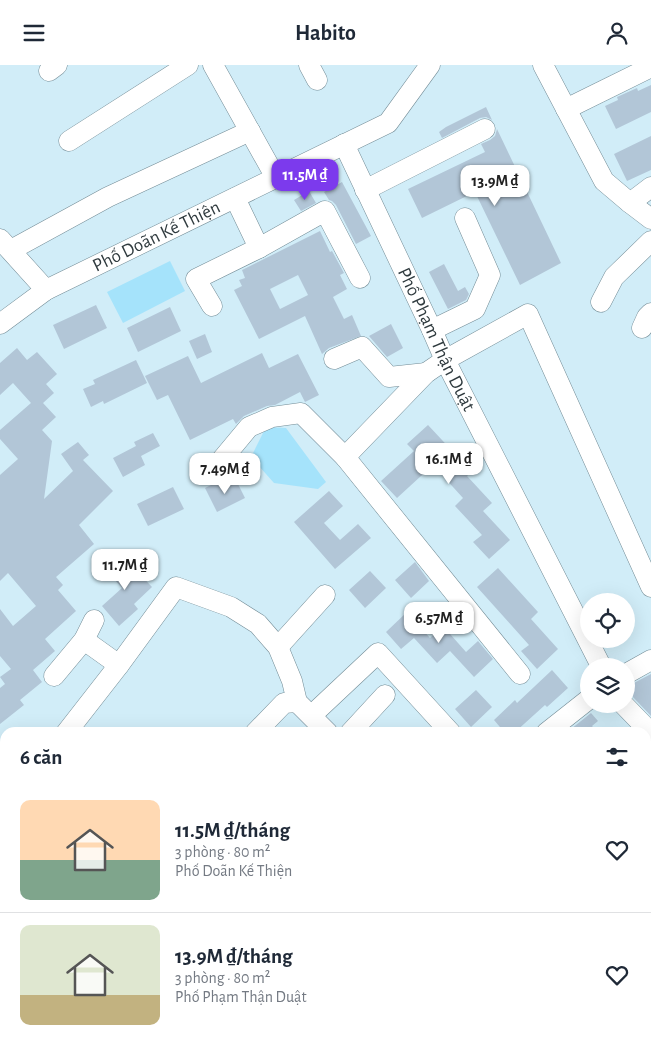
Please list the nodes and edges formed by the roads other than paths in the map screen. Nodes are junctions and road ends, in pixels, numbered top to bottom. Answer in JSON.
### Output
{"nodes":[{"id":1,"x":188,"y":65,"type":"edge"},
{"id":2,"x":213,"y":65,"type":"edge"},
{"id":3,"x":430,"y":65,"type":"edge"},
{"id":4,"x":543,"y":65,"type":"edge"},
{"id":5,"x":651,"y":67,"type":"edge"},
{"id":6,"x":566,"y":109,"type":"junction"},
{"id":7,"x":485,"y":129,"type":"dead end"},
{"id":8,"x":250,"y":131,"type":"junction"},
{"id":9,"x":69,"y":141,"type":"dead end"},
{"id":10,"x":344,"y":144,"type":"junction"},
{"id":11,"x":276,"y":177,"type":"junction"},
{"id":12,"x":651,"y":187,"type":"edge"},
{"id":13,"x":366,"y":190,"type":"junction"},
{"id":14,"x":235,"y":198,"type":"junction"},
{"id":15,"x":630,"y":203,"type":"junction"},
{"id":16,"x":465,"y":218,"type":"dead end"},
{"id":17,"x":651,"y":219,"type":"edge"},
{"id":18,"x":651,"y":241,"type":"edge"},
{"id":19,"x":5,"y":244,"type":"edge"},
{"id":20,"x":258,"y":248,"type":"junction"},
{"id":21,"x":360,"y":277,"type":"dead end"},
{"id":22,"x":46,"y":290,"type":"junction"},
{"id":23,"x":601,"y":302,"type":"dead end"},
{"id":24,"x":212,"y":306,"type":"dead end"},
{"id":25,"x":0,"y":323,"type":"edge"},
{"id":26,"x":432,"y":331,"type":"junction"},
{"id":27,"x":334,"y":359,"type":"dead end"},
{"id":28,"x":445,"y":360,"type":"junction"},
{"id":29,"x":426,"y":373,"type":"junction"},
{"id":30,"x":345,"y":457,"type":"junction"},
{"id":31,"x":224,"y":475,"type":"dead end"},
{"id":32,"x":651,"y":587,"type":"edge"},
{"id":33,"x":326,"y":595,"type":"dead end"},
{"id":34,"x":94,"y":620,"type":"dead end"},
{"id":35,"x":84,"y":640,"type":"junction"},
{"id":36,"x":278,"y":647,"type":"junction"},
{"id":37,"x":597,"y":658,"type":"edge"},
{"id":38,"x":651,"y":660,"type":"edge"},
{"id":39,"x":119,"y":665,"type":"junction"},
{"id":40,"x":635,"y":669,"type":"edge"},
{"id":41,"x":520,"y":674,"type":"dead end"},
{"id":42,"x":54,"y":676,"type":"dead end"},
{"id":43,"x":385,"y":695,"type":"dead end"},
{"id":44,"x":297,"y":702,"type":"junction"},
{"id":45,"x":580,"y":707,"type":"edge"},
{"id":46,"x":632,"y":713,"type":"edge"},
{"id":47,"x":312,"y":715,"type":"junction"},
{"id":48,"x":71,"y":727,"type":"edge"},
{"id":49,"x":261,"y":727,"type":"edge"},
{"id":50,"x":323,"y":727,"type":"edge"},
{"id":51,"x":356,"y":727,"type":"edge"},
{"id":52,"x":446,"y":727,"type":"edge"},
{"id":53,"x":557,"y":727,"type":"edge"},
{"id":54,"x":645,"y":727,"type":"edge"}],
"edges":[{"from":1,"to":9,"type":"street"},
{"from":2,"to":8,"type":"street"},
{"from":3,"to":10,"type":"street","name":"Phố Doãn Kế Thiện"},
{"from":4,"to":6,"type":"street"},
{"from":5,"to":6,"type":"street"},
{"from":6,"to":15,"type":"street"},
{"from":7,"to":13,"type":"street"},
{"from":8,"to":11,"type":"street"},
{"from":8,"to":19,"type":"street"},
{"from":10,"to":11,"type":"street","name":"Phố Doãn Kế Thiện"},
{"from":10,"to":13,"type":"street","name":"Phố Phạm Thận Duật"},
{"from":11,"to":14,"type":"street","name":"Phố Doãn Kế Thiện"},
{"from":12,"to":15,"type":"street"},
{"from":13,"to":26,"type":"street","name":"Phố Phạm Thận Duật"},
{"from":14,"to":20,"type":"street"},
{"from":14,"to":22,"type":"street","name":"Phố Doãn Kế Thiện"},
{"from":15,"to":17,"type":"street"},
{"from":16,"to":26,"type":"street"},
{"from":18,"to":23,"type":"street"},
{"from":19,"to":22,"type":"street"},
{"from":20,"to":21,"type":"street"},
{"from":20,"to":24,"type":"street"},
{"from":22,"to":25,"type":"street","name":"Phố Doãn Kế Thiện"},
{"from":26,"to":28,"type":"street","name":"Phố Phạm Thận Duật"},
{"from":27,"to":29,"type":"street"},
{"from":28,"to":29,"type":"street"},
{"from":28,"to":32,"type":"street"},
{"from":28,"to":37,"type":"street","name":"Phố Phạm Thận Duật"},
{"from":29,"to":30,"type":"street"},
{"from":30,"to":31,"type":"street"},
{"from":30,"to":41,"type":"street"},
{"from":33,"to":36,"type":"street"},
{"from":34,"to":35,"type":"street"},
{"from":35,"to":39,"type":"street"},
{"from":35,"to":42,"type":"street"},
{"from":36,"to":39,"type":"street"},
{"from":36,"to":44,"type":"street"},
{"from":38,"to":40,"type":"street"},
{"from":39,"to":48,"type":"street"},
{"from":43,"to":51,"type":"street"},
{"from":44,"to":47,"type":"street"},
{"from":44,"to":49,"type":"street"},
{"from":45,"to":53,"type":"street"},
{"from":46,"to":54,"type":"street"},
{"from":47,"to":50,"type":"street"},
{"from":47,"to":52,"type":"street"}]}
